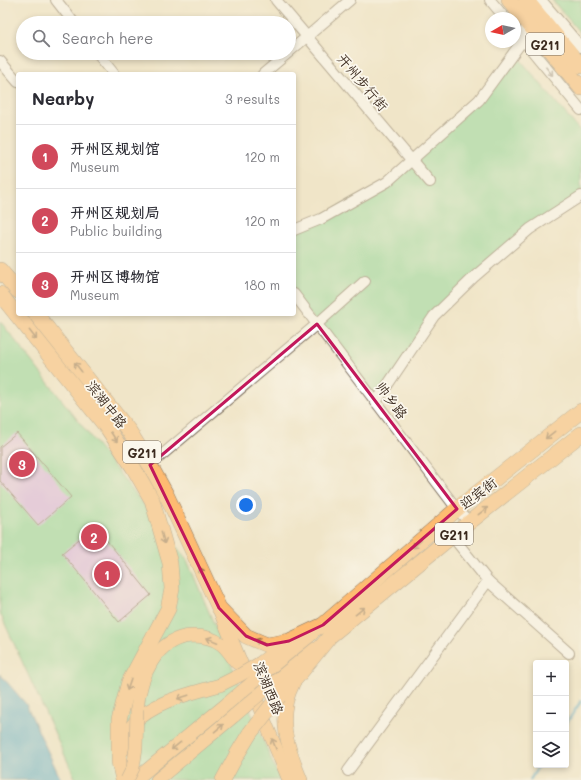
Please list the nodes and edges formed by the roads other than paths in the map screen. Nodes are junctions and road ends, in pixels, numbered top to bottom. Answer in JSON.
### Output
{"nodes":[{"id":1,"x":56,"y":0,"type":"edge"},
{"id":2,"x":276,"y":0,"type":"edge"},
{"id":3,"x":350,"y":0,"type":"edge"},
{"id":4,"x":490,"y":0,"type":"edge"},
{"id":5,"x":508,"y":0,"type":"edge"},
{"id":6,"x":526,"y":0,"type":"edge"},
{"id":7,"x":541,"y":0,"type":"edge"},
{"id":8,"x":500,"y":12,"type":"edge"},
{"id":9,"x":514,"y":12,"type":"edge"},
{"id":10,"x":69,"y":16,"type":"edge"},
{"id":11,"x":289,"y":16,"type":"edge"},
{"id":12,"x":296,"y":24,"type":"edge"},
{"id":13,"x":521,"y":26,"type":"edge"},
{"id":14,"x":307,"y":37,"type":"junction"},
{"id":15,"x":523,"y":40,"type":"junction"},
{"id":16,"x":296,"y":47,"type":"edge"},
{"id":17,"x":581,"y":47,"type":"edge"},
{"id":18,"x":103,"y":60,"type":"edge"},
{"id":19,"x":280,"y":60,"type":"edge"},
{"id":20,"x":0,"y":61,"type":"edge"},
{"id":21,"x":581,"y":66,"type":"edge"},
{"id":22,"x":112,"y":72,"type":"edge"},
{"id":23,"x":265,"y":72,"type":"edge"},
{"id":24,"x":16,"y":80,"type":"edge"},
{"id":25,"x":581,"y":88,"type":"edge"},
{"id":26,"x":581,"y":110,"type":"edge"},
{"id":27,"x":411,"y":160,"type":"junction"},
{"id":28,"x":430,"y":182,"type":"dead end"},
{"id":29,"x":581,"y":196,"type":"edge"},
{"id":30,"x":296,"y":229,"type":"edge"},
{"id":31,"x":0,"y":270,"type":"edge"},
{"id":32,"x":365,"y":281,"type":"dead end"},
{"id":33,"x":16,"y":285,"type":"edge"},
{"id":34,"x":0,"y":294,"type":"edge"},
{"id":35,"x":296,"y":297,"type":"edge"},
{"id":36,"x":16,"y":314,"type":"edge"},
{"id":37,"x":18,"y":316,"type":"edge"},
{"id":38,"x":38,"y":316,"type":"edge"},
{"id":39,"x":317,"y":324,"type":"junction"},
{"id":40,"x":376,"y":402,"type":"junction"},
{"id":41,"x":581,"y":411,"type":"edge"},
{"id":42,"x":581,"y":434,"type":"edge"},
{"id":43,"x":150,"y":465,"type":"junction"},
{"id":44,"x":457,"y":509,"type":"junction"},
{"id":45,"x":469,"y":522,"type":"junction"},
{"id":46,"x":452,"y":536,"type":"junction"},
{"id":47,"x":488,"y":581,"type":"junction"},
{"id":48,"x":219,"y":608,"type":"junction"},
{"id":49,"x":326,"y":630,"type":"junction"},
{"id":50,"x":289,"y":641,"type":"junction"},
{"id":51,"x":569,"y":653,"type":"dead end"},
{"id":52,"x":263,"y":668,"type":"junction"},
{"id":53,"x":247,"y":677,"type":"junction"},
{"id":54,"x":297,"y":677,"type":"junction"},
{"id":55,"x":276,"y":690,"type":"junction"},
{"id":56,"x":119,"y":762,"type":"junction"},
{"id":57,"x":348,"y":771,"type":"dead end"},
{"id":58,"x":288,"y":779,"type":"edge"},
{"id":59,"x":123,"y":780,"type":"edge"},
{"id":60,"x":127,"y":780,"type":"edge"},
{"id":61,"x":134,"y":780,"type":"edge"},
{"id":62,"x":157,"y":780,"type":"edge"},
{"id":63,"x":223,"y":780,"type":"edge"},
{"id":64,"x":301,"y":780,"type":"edge"}],
"edges":[{"from":1,"to":10,"type":"street"},
{"from":2,"to":11,"type":"street","name":"开州步行街"},
{"from":3,"to":14,"type":"street"},
{"from":4,"to":8,"type":"street"},
{"from":5,"to":9,"type":"highway","number":"G211"},
{"from":6,"to":21,"type":"highway","number":"G211"},
{"from":7,"to":17,"type":"street"},
{"from":12,"to":14,"type":"street","name":"开州步行街"},
{"from":13,"to":15,"type":"street"},
{"from":13,"to":15,"type":"street"},
{"from":13,"to":25,"type":"highway","number":"G211"},
{"from":14,"to":16,"type":"street"},
{"from":14,"to":27,"type":"street","name":"开州步行街"},
{"from":15,"to":26,"type":"street","one_way":true},
{"from":15,"to":27,"type":"street"},
{"from":18,"to":22,"type":"street"},
{"from":19,"to":23,"type":"street"},
{"from":20,"to":24,"type":"street"},
{"from":27,"to":28,"type":"street","name":"开州步行街"},
{"from":27,"to":30,"type":"street"},
{"from":29,"to":40,"type":"street"},
{"from":31,"to":33,"type":"highway"},
{"from":32,"to":39,"type":"street"},
{"from":34,"to":36,"type":"highway","name":"滨湖中路","number":"G211","one_way":true},
{"from":35,"to":39,"type":"street","name":"帅乡路"},
{"from":37,"to":56,"type":"highway","name":"滨湖中路","number":"G211","one_way":true},
{"from":43,"to":38,"type":"highway","name":"滨湖中路","number":"G211","one_way":true},
{"from":39,"to":40,"type":"street","name":"帅乡路"},
{"from":39,"to":43,"type":"street"},
{"from":40,"to":44,"type":"street","name":"帅乡路"},
{"from":41,"to":44,"type":"highway","name":"迎宾街","number":"G211","one_way":true},
{"from":45,"to":42,"type":"highway","name":"迎宾街","number":"G211","one_way":true},
{"from":48,"to":43,"type":"highway","name":"滨湖中路","number":"G211","one_way":true},
{"from":44,"to":45,"type":"street","name":"帅乡路"},
{"from":44,"to":49,"type":"highway","name":"迎宾街","number":"G211","one_way":true},
{"from":45,"to":46,"type":"highway","name":"迎宾街","number":"G211"},
{"from":46,"to":47,"type":"street"},
{"from":49,"to":46,"type":"highway","name":"迎宾街","number":"G211","one_way":true},
{"from":47,"to":51,"type":"street"},
{"from":47,"to":57,"type":"street"},
{"from":50,"to":48,"type":"highway","number":"G211","one_way":true},
{"from":48,"to":53,"type":"main road","name":"滨湖西路"},
{"from":49,"to":50,"type":"highway","number":"G211"},
{"from":49,"to":52,"type":"main road"},
{"from":49,"to":54,"type":"highway","number":"G211"},
{"from":49,"to":55,"type":"main road"},
{"from":50,"to":52,"type":"main road"},
{"from":52,"to":56,"type":"main road","one_way":true,"bridge":true},
{"from":52,"to":61,"type":"main road","one_way":true,"bridge":true},
{"from":58,"to":53,"type":"main road","name":"滨湖西路","one_way":true},
{"from":53,"to":60,"type":"main road","one_way":true,"bridge":true},
{"from":54,"to":55,"type":"highway","number":"G211"},
{"from":54,"to":64,"type":"main road"},
{"from":62,"to":55,"type":"main road","one_way":true,"bridge":true},
{"from":55,"to":63,"type":"highway","number":"G211","bridge":true},
{"from":56,"to":59,"type":"highway","number":"G211"}]}
